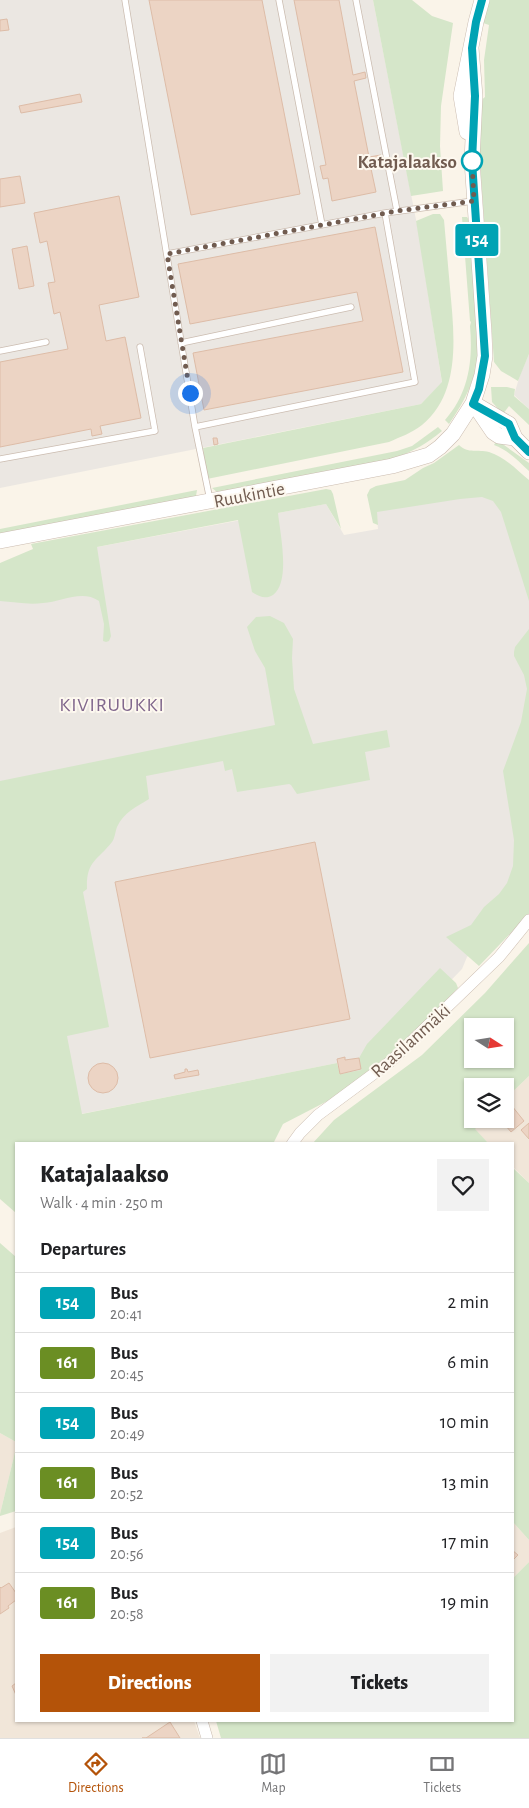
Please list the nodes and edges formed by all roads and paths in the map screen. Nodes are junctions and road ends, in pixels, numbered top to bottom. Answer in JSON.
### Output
{"nodes":[{"id":1,"x":125,"y":0,"type":"edge"},
{"id":2,"x":279,"y":0,"type":"edge"},
{"id":3,"x":356,"y":0,"type":"edge"},
{"id":4,"x":482,"y":0,"type":"edge"},
{"id":5,"x":474,"y":201,"type":"junction"},
{"id":6,"x":397,"y":211,"type":"junction"},
{"id":7,"x":386,"y":213,"type":"junction"},
{"id":8,"x":322,"y":225,"type":"junction"},
{"id":9,"x":167,"y":254,"type":"junction"},
{"id":10,"x":352,"y":307,"type":"dead end"},
{"id":11,"x":46,"y":342,"type":"dead end"},
{"id":12,"x":182,"y":343,"type":"junction"},
{"id":13,"x":140,"y":347,"type":"dead end"},
{"id":14,"x":0,"y":351,"type":"edge"},
{"id":15,"x":473,"y":404,"type":"junction"},
{"id":16,"x":195,"y":427,"type":"junction"},
{"id":17,"x":529,"y":452,"type":"edge"},
{"id":18,"x":0,"y":459,"type":"edge"},
{"id":19,"x":210,"y":502,"type":"junction"},
{"id":20,"x":0,"y":541,"type":"edge"},
{"id":21,"x":529,"y":920,"type":"edge"},
{"id":22,"x":525,"y":928,"type":"edge"},
{"id":23,"x":293,"y":1142,"type":"edge"},
{"id":24,"x":202,"y":1722,"type":"edge"},
{"id":25,"x":207,"y":1738,"type":"edge"}],
"edges":[{"from":1,"to":9,"type":"lane"},
{"from":2,"to":8,"type":"lane"},
{"from":3,"to":6,"type":"lane"},
{"from":4,"to":5,"type":"street","name":"Ruukintie"},
{"from":5,"to":6,"type":"lane"},
{"from":5,"to":15,"type":"street","name":"Ruukintie"},
{"from":6,"to":7,"type":"lane"},
{"from":7,"to":8,"type":"lane"},
{"from":7,"to":16,"type":"lane"},
{"from":8,"to":9,"type":"lane"},
{"from":9,"to":12,"type":"lane"},
{"from":10,"to":12,"type":"lane"},
{"from":11,"to":14,"type":"lane"},
{"from":12,"to":16,"type":"lane"},
{"from":13,"to":18,"type":"lane"},
{"from":15,"to":17,"type":"street"},
{"from":15,"to":19,"type":"street","name":"Ruukintie"},
{"from":16,"to":19,"type":"lane"},
{"from":19,"to":20,"type":"street","name":"Ruukintie"},
{"from":21,"to":22,"type":"street","name":"Raasilanmäki"},
{"from":22,"to":23,"type":"street","name":"Raasilanmäki"},
{"from":24,"to":25,"type":"street"}]}
